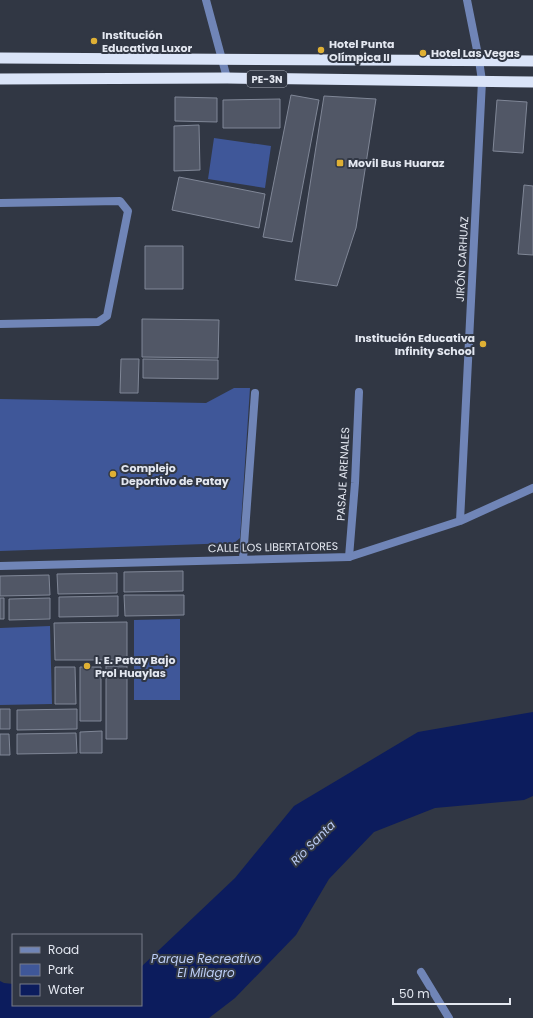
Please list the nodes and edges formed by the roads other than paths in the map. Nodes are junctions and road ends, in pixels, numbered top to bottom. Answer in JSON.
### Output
{"nodes":[{"id":1,"x":206,"y":0,"type":"edge"},
{"id":2,"x":467,"y":0,"type":"edge"},
{"id":3,"x":0,"y":58,"type":"edge"},
{"id":4,"x":222,"y":60,"type":"junction"},
{"id":5,"x":479,"y":60,"type":"junction"},
{"id":6,"x":533,"y":61,"type":"edge"},
{"id":7,"x":227,"y":78,"type":"junction"},
{"id":8,"x":0,"y":79,"type":"edge"},
{"id":9,"x":482,"y":81,"type":"junction"},
{"id":10,"x":533,"y":82,"type":"edge"},
{"id":11,"x":0,"y":203,"type":"edge"},
{"id":12,"x":0,"y":324,"type":"edge"},
{"id":13,"x":359,"y":392,"type":"dead end"},
{"id":14,"x":255,"y":393,"type":"dead end"},
{"id":15,"x":533,"y":488,"type":"edge"},
{"id":16,"x":460,"y":521,"type":"junction"},
{"id":17,"x":349,"y":557,"type":"junction"},
{"id":18,"x":243,"y":559,"type":"junction"},
{"id":19,"x":0,"y":566,"type":"edge"},
{"id":20,"x":421,"y":972,"type":"dead end"},
{"id":21,"x":449,"y":1018,"type":"edge"}],
"edges":[{"from":1,"to":4,"type":"street"},
{"from":2,"to":5,"type":"street","name":"JIRÓN CARHUAZ"},
{"from":3,"to":4,"type":"highway","number":"PE-3N"},
{"from":4,"to":5,"type":"highway","number":"PE-3N"},
{"from":4,"to":7,"type":"street"},
{"from":5,"to":6,"type":"highway","number":"PE-3N"},
{"from":5,"to":9,"type":"street","name":"JIRÓN CARHUAZ"},
{"from":7,"to":8,"type":"highway","number":"PE-3N"},
{"from":7,"to":9,"type":"highway","number":"PE-3N"},
{"from":9,"to":10,"type":"highway","number":"PE-3N"},
{"from":9,"to":16,"type":"street","name":"JIRÓN CARHUAZ"},
{"from":11,"to":12,"type":"street"},
{"from":13,"to":17,"type":"street","name":"PASAJE ARENALES"},
{"from":14,"to":18,"type":"street"},
{"from":15,"to":16,"type":"street","name":"CALLE LOS LIBERTATORES"},
{"from":16,"to":17,"type":"street","name":"CALLE LOS LIBERTATORES"},
{"from":17,"to":18,"type":"street","name":"CALLE LOS LIBERTATORES"},
{"from":18,"to":19,"type":"street","name":"CALLE LOS LIBERTATORES"},
{"from":20,"to":21,"type":"street"}]}
